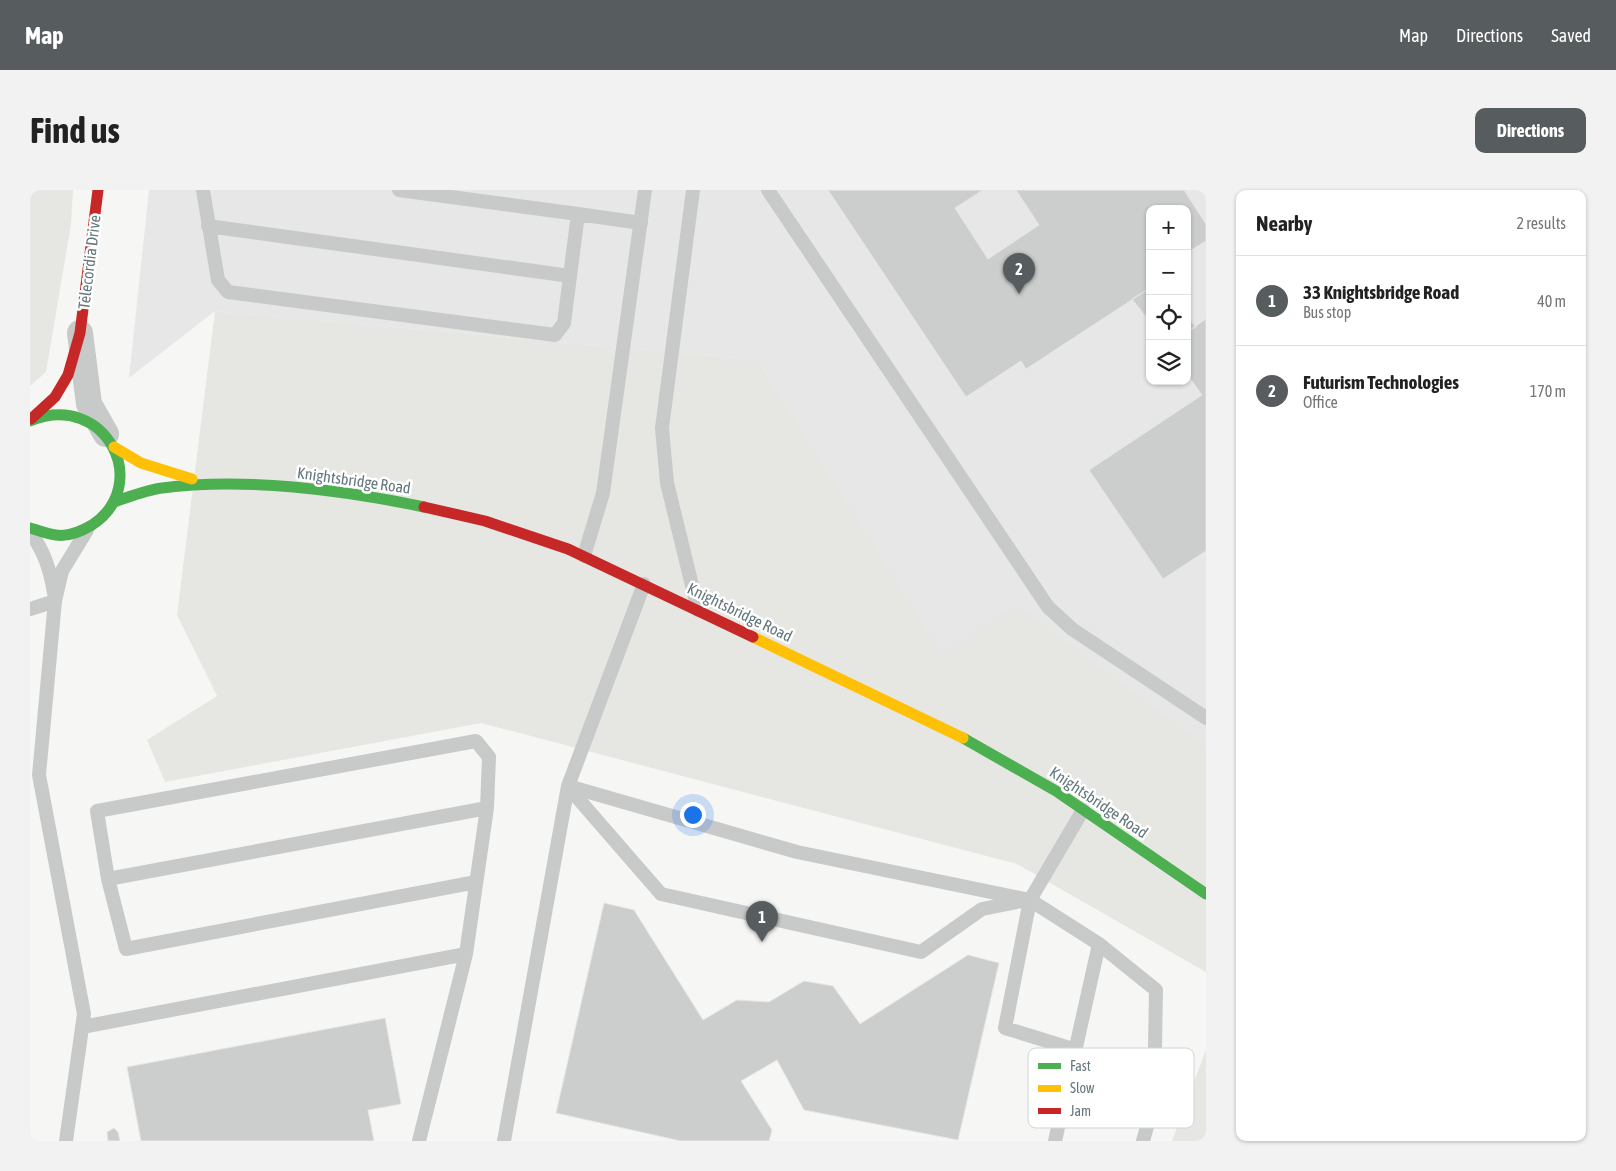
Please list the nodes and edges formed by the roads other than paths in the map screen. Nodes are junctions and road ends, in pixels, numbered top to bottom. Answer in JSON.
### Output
{"nodes":[{"id":1,"x":98,"y":190,"type":"edge"},
{"id":2,"x":203,"y":190,"type":"edge"},
{"id":3,"x":399,"y":190,"type":"edge"},
{"id":4,"x":645,"y":190,"type":"edge"},
{"id":5,"x":693,"y":190,"type":"edge"},
{"id":6,"x":768,"y":190,"type":"edge"},
{"id":7,"x":578,"y":214,"type":"junction"},
{"id":8,"x":641,"y":223,"type":"junction"},
{"id":9,"x":208,"y":226,"type":"junction"},
{"id":10,"x":570,"y":276,"type":"junction"},
{"id":11,"x":80,"y":333,"type":"junction"},
{"id":12,"x":30,"y":420,"type":"edge"},
{"id":13,"x":110,"y":441,"type":"junction"},
{"id":14,"x":213,"y":484,"type":"junction"},
{"id":15,"x":114,"y":502,"type":"junction"},
{"id":16,"x":30,"y":528,"type":"edge"},
{"id":17,"x":88,"y":530,"type":"junction"},
{"id":18,"x":30,"y":532,"type":"edge"},
{"id":19,"x":584,"y":556,"type":"junction"},
{"id":20,"x":644,"y":584,"type":"junction"},
{"id":21,"x":55,"y":601,"type":"junction"},
{"id":22,"x":30,"y":609,"type":"edge"},
{"id":23,"x":698,"y":610,"type":"junction"},
{"id":24,"x":1206,"y":718,"type":"edge"},
{"id":25,"x":35,"y":786,"type":"edge"},
{"id":26,"x":568,"y":786,"type":"junction"},
{"id":27,"x":487,"y":808,"type":"junction"},
{"id":28,"x":1083,"y":810,"type":"junction"},
{"id":29,"x":108,"y":879,"type":"junction"},
{"id":30,"x":476,"y":882,"type":"junction"},
{"id":31,"x":1206,"y":894,"type":"edge"},
{"id":32,"x":1030,"y":900,"type":"junction"},
{"id":33,"x":1099,"y":944,"type":"junction"},
{"id":34,"x":466,"y":954,"type":"junction"},
{"id":35,"x":82,"y":1027,"type":"junction"},
{"id":36,"x":1070,"y":1048,"type":"edge"},
{"id":37,"x":1076,"y":1048,"type":"edge"},
{"id":38,"x":1155,"y":1048,"type":"edge"},
{"id":39,"x":1058,"y":1128,"type":"edge"},
{"id":40,"x":1147,"y":1128,"type":"edge"},
{"id":41,"x":66,"y":1141,"type":"edge"},
{"id":42,"x":419,"y":1141,"type":"edge"},
{"id":43,"x":505,"y":1141,"type":"edge"},
{"id":44,"x":1055,"y":1141,"type":"edge"},
{"id":45,"x":1143,"y":1141,"type":"edge"}],
"edges":[{"from":1,"to":11,"type":"street","name":"Telecordia Drive"},
{"from":2,"to":9,"type":"lane"},
{"from":3,"to":7,"type":"lane"},
{"from":4,"to":8,"type":"lane"},
{"from":5,"to":23,"type":"lane"},
{"from":6,"to":24,"type":"lane"},
{"from":7,"to":8,"type":"lane"},
{"from":7,"to":10,"type":"lane"},
{"from":8,"to":19,"type":"lane"},
{"from":9,"to":10,"type":"lane"},
{"from":9,"to":10,"type":"lane"},
{"from":11,"to":12,"type":"street","name":"Telecordia Drive"},
{"from":11,"to":13,"type":"street","name":"Telecordia Drive"},
{"from":12,"to":13,"type":"street","name":"Knightsbridge Road"},
{"from":13,"to":14,"type":"street","name":"Knightsbridge Road"},
{"from":13,"to":15,"type":"street"},
{"from":14,"to":15,"type":"street","name":"Knightsbridge Road"},
{"from":14,"to":19,"type":"street","name":"Knightsbridge Road"},
{"from":15,"to":17,"type":"street"},
{"from":16,"to":17,"type":"street"},
{"from":17,"to":21,"type":"lane"},
{"from":18,"to":21,"type":"lane"},
{"from":19,"to":20,"type":"street","name":"Knightsbridge Road"},
{"from":20,"to":23,"type":"street","name":"Knightsbridge Road"},
{"from":20,"to":26,"type":"lane"},
{"from":21,"to":22,"type":"lane"},
{"from":21,"to":25,"type":"lane"},
{"from":23,"to":28,"type":"street","name":"Knightsbridge Road"},
{"from":25,"to":35,"type":"lane"},
{"from":26,"to":32,"type":"lane"},
{"from":26,"to":32,"type":"lane"},
{"from":26,"to":43,"type":"lane"},
{"from":27,"to":29,"type":"lane"},
{"from":27,"to":29,"type":"lane"},
{"from":27,"to":30,"type":"lane"},
{"from":28,"to":31,"type":"street","name":"Knightsbridge Road"},
{"from":28,"to":32,"type":"lane"},
{"from":29,"to":30,"type":"lane"},
{"from":30,"to":34,"type":"lane"},
{"from":32,"to":33,"type":"lane"},
{"from":32,"to":36,"type":"lane"},
{"from":33,"to":37,"type":"lane"},
{"from":33,"to":38,"type":"lane"},
{"from":34,"to":35,"type":"lane"},
{"from":34,"to":42,"type":"lane"},
{"from":35,"to":41,"type":"lane"},
{"from":39,"to":44,"type":"lane"},
{"from":40,"to":45,"type":"lane"}]}
